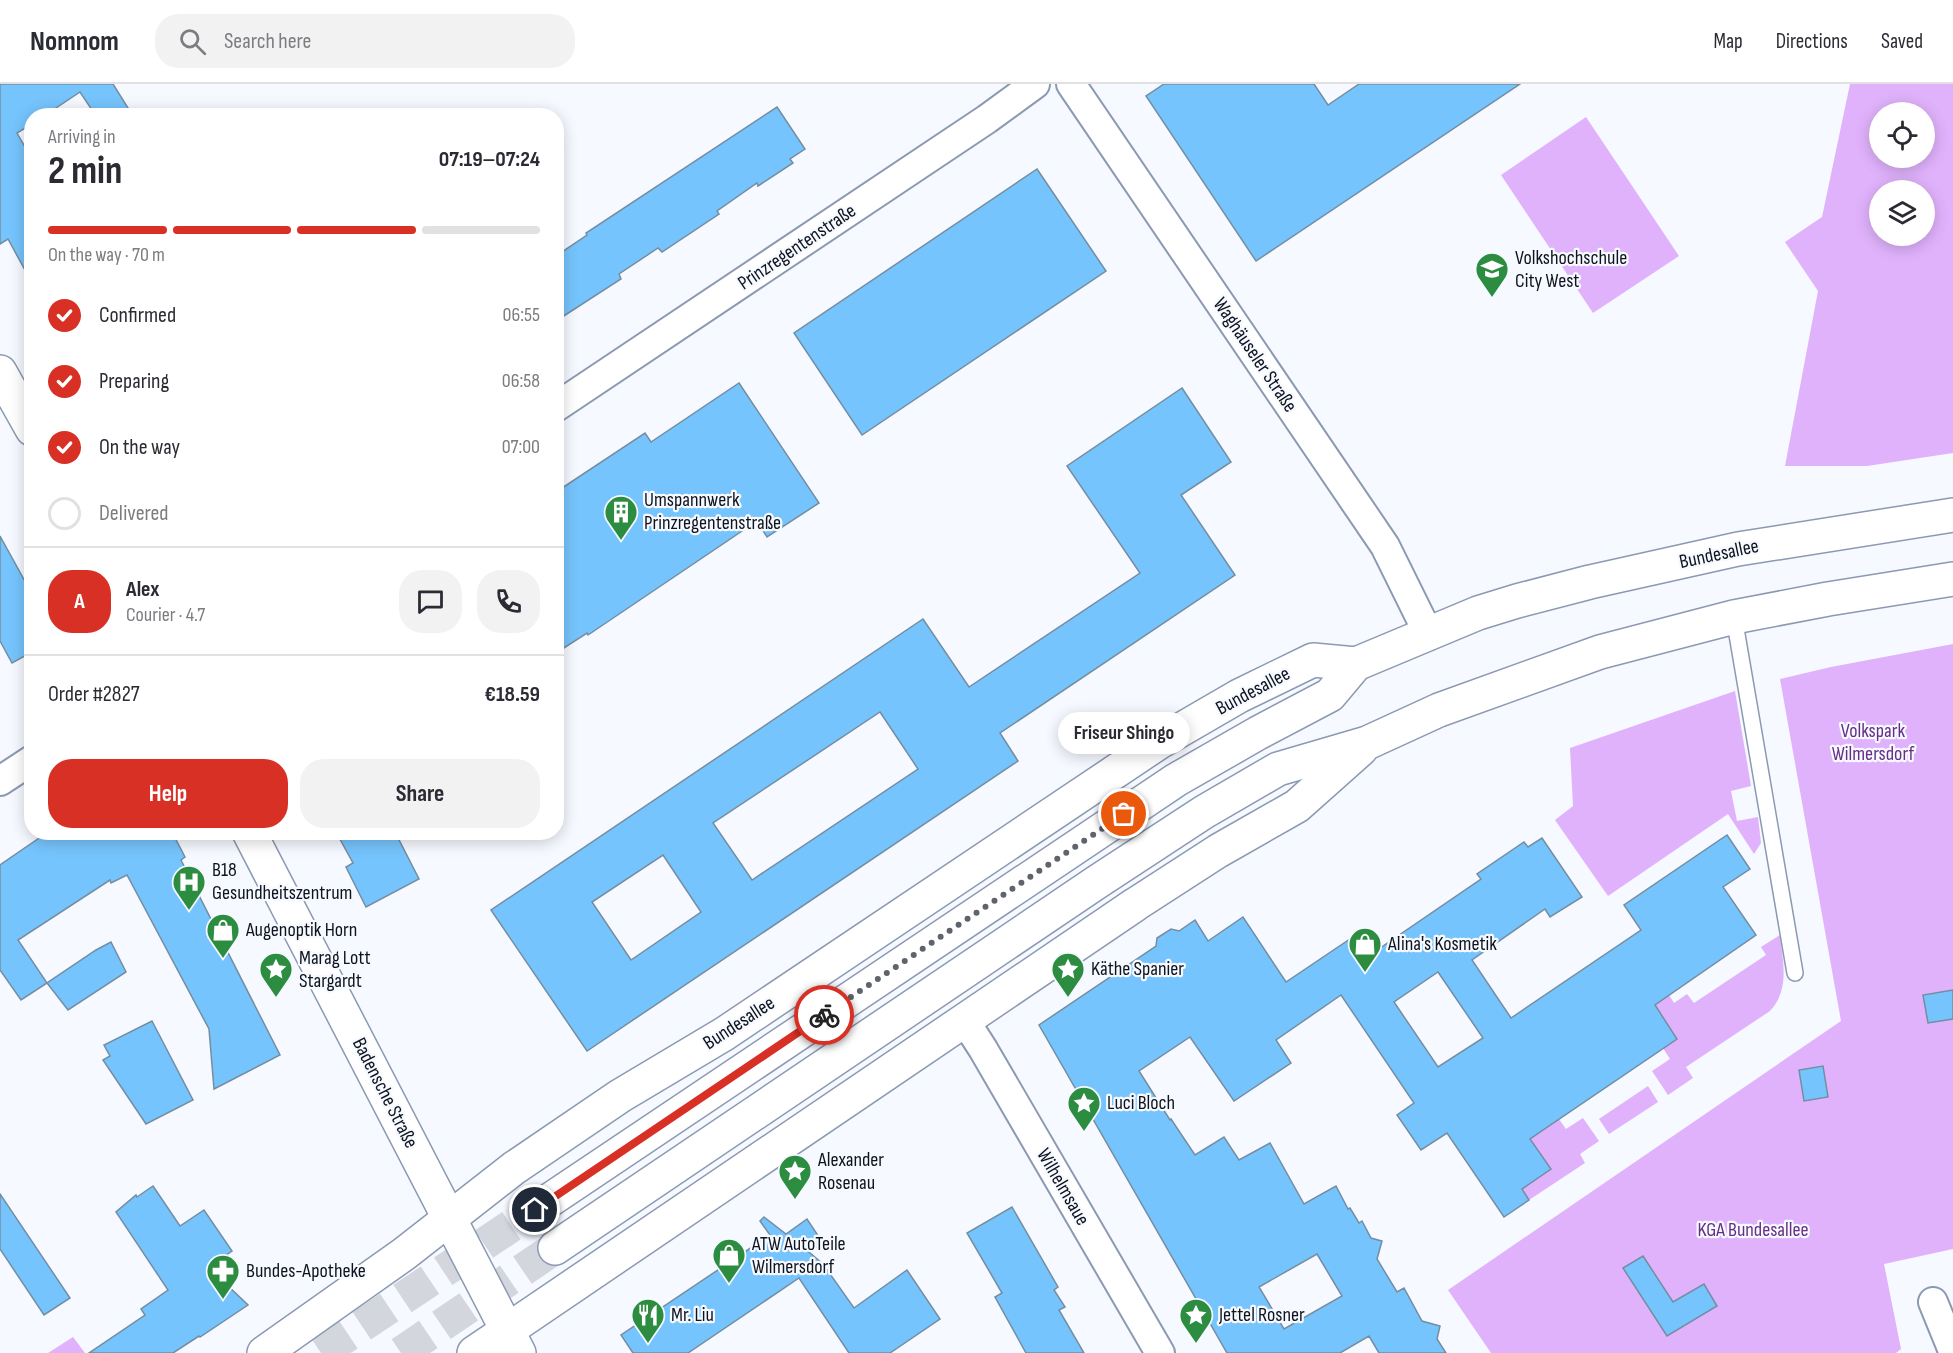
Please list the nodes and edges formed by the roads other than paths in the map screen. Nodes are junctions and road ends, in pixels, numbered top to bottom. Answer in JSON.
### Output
{"nodes":[{"id":1,"x":1035,"y":84,"type":"edge"},
{"id":2,"x":1071,"y":84,"type":"edge"},
{"id":3,"x":0,"y":372,"type":"edge"},
{"id":4,"x":564,"y":402,"type":"edge"},
{"id":5,"x":24,"y":415,"type":"edge"},
{"id":6,"x":1953,"y":515,"type":"edge"},
{"id":7,"x":1953,"y":579,"type":"edge"},
{"id":8,"x":1734,"y":617,"type":"junction"},
{"id":9,"x":1428,"y":633,"type":"junction"},
{"id":10,"x":1356,"y":664,"type":"junction"},
{"id":11,"x":1367,"y":743,"type":"junction"},
{"id":12,"x":24,"y":765,"type":"edge"},
{"id":13,"x":0,"y":781,"type":"edge"},
{"id":14,"x":253,"y":840,"type":"edge"},
{"id":15,"x":1795,"y":973,"type":"dead end"},
{"id":16,"x":965,"y":1021,"type":"junction"},
{"id":17,"x":535,"y":1210,"type":"tunnel mouth"},
{"id":18,"x":450,"y":1218,"type":"junction"},
{"id":19,"x":555,"y":1248,"type":"tunnel mouth"},
{"id":20,"x":1933,"y":1302,"type":"dead end"},
{"id":21,"x":514,"y":1342,"type":"edge"},
{"id":22,"x":1953,"y":1351,"type":"edge"},
{"id":23,"x":264,"y":1353,"type":"edge"},
{"id":24,"x":474,"y":1353,"type":"edge"},
{"id":25,"x":1160,"y":1353,"type":"edge"}],
"edges":[{"from":1,"to":4,"type":"street","name":"Prinzregentenstraße"},
{"from":2,"to":9,"type":"street","name":"Waghäuseler Straße"},
{"from":3,"to":5,"type":"main road"},
{"from":6,"to":9,"type":"main road","name":"Bundesallee"},
{"from":7,"to":8,"type":"main road"},
{"from":8,"to":11,"type":"main road"},
{"from":8,"to":15,"type":"lane"},
{"from":9,"to":10,"type":"main road","name":"Bundesallee"},
{"from":10,"to":17,"type":"main road","name":"Bundesallee"},
{"from":10,"to":18,"type":"main road","name":"Bundesallee"},
{"from":11,"to":16,"type":"main road"},
{"from":11,"to":19,"type":"main road"},
{"from":12,"to":13,"type":"street"},
{"from":14,"to":18,"type":"main road","name":"Badensche Straße"},
{"from":16,"to":21,"type":"main road"},
{"from":16,"to":25,"type":"street","name":"Wilhelmsaue"},
{"from":18,"to":21,"type":"main road","name":"Badensche Straße"},
{"from":18,"to":23,"type":"main road","name":"Bundesallee"},
{"from":20,"to":22,"type":"street"},
{"from":21,"to":24,"type":"main road"}]}
